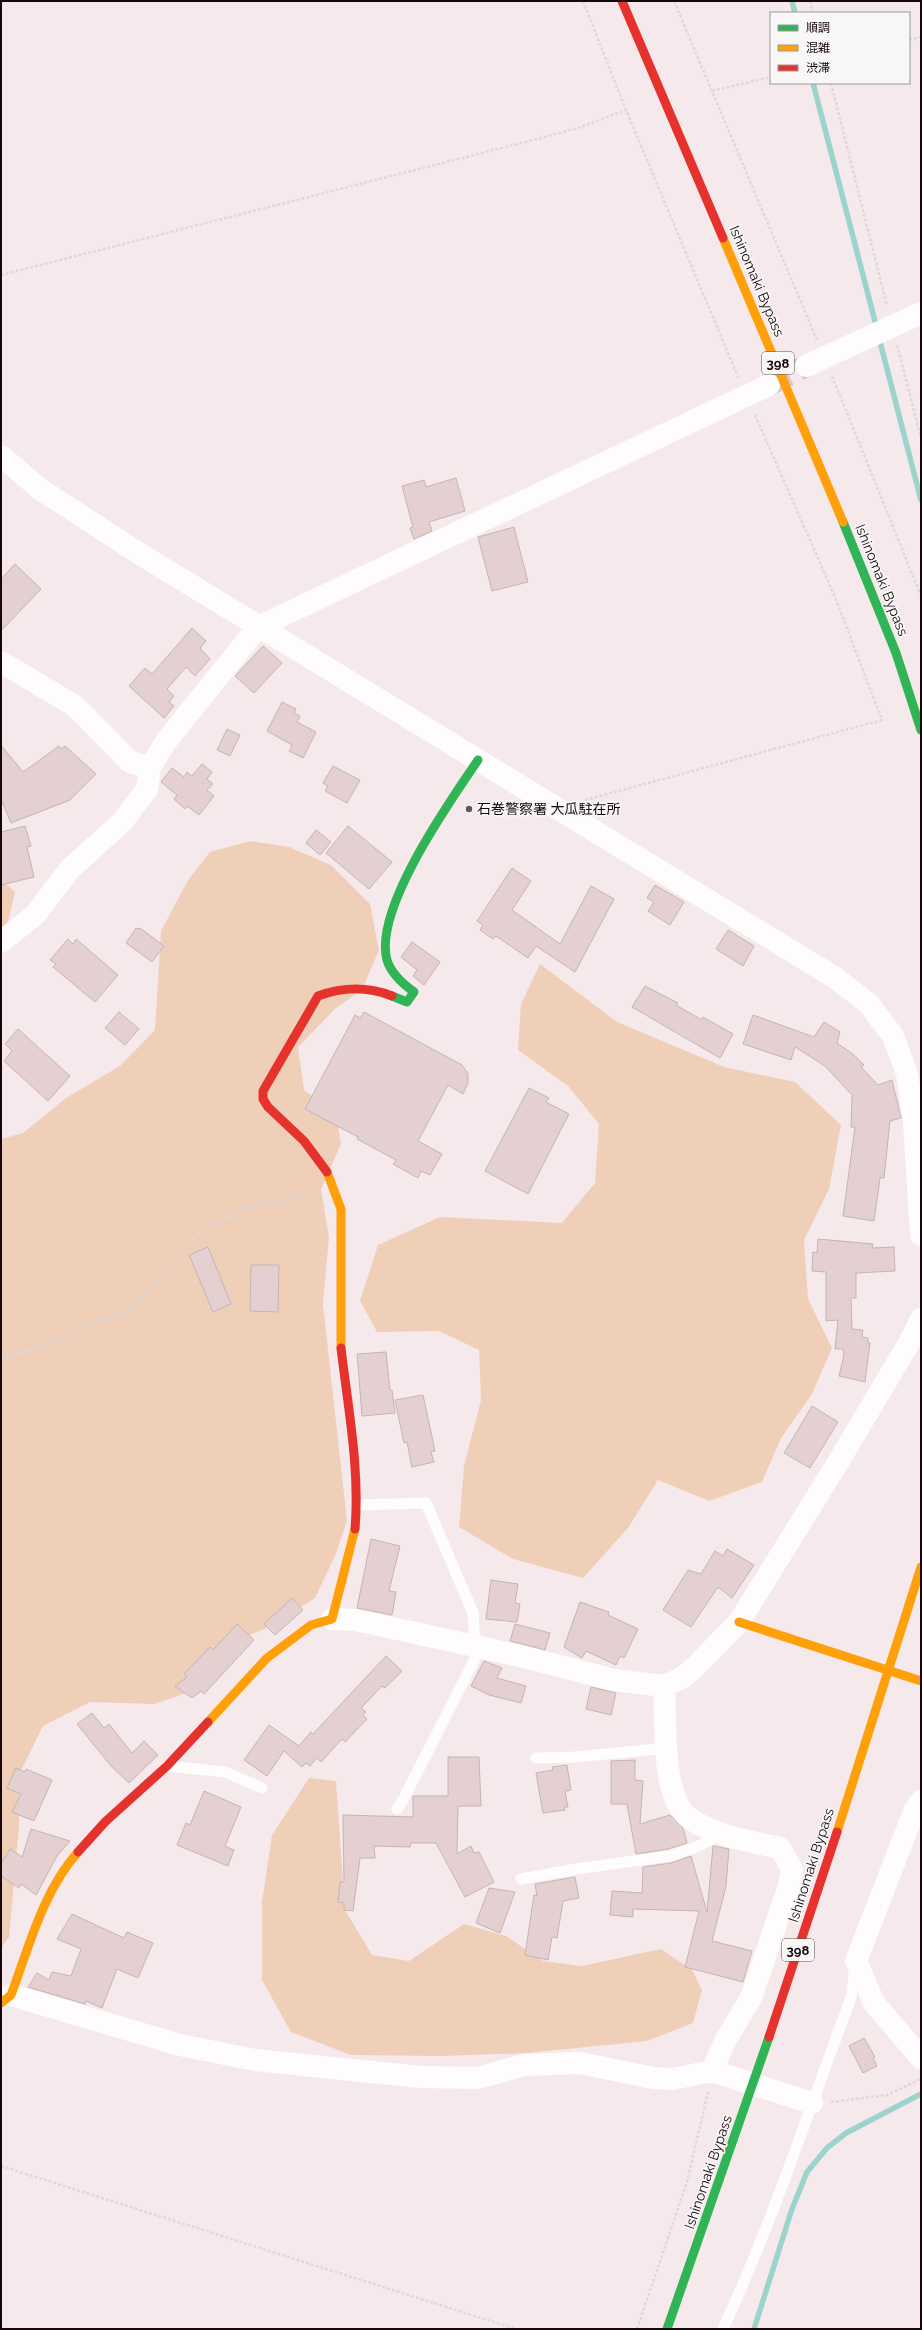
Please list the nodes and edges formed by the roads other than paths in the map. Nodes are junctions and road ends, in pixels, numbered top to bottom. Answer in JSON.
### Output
{"nodes":[{"id":1,"x":622,"y":1,"type":"edge"},
{"id":2,"x":921,"y":313,"type":"edge"},
{"id":3,"x":815,"y":362,"type":"tunnel mouth"},
{"id":4,"x":769,"y":385,"type":"tunnel mouth"},
{"id":5,"x":1,"y":456,"type":"edge"},
{"id":6,"x":258,"y":627,"type":"junction"},
{"id":7,"x":1,"y":662,"type":"edge"},
{"id":8,"x":921,"y":730,"type":"edge"},
{"id":9,"x":478,"y":760,"type":"junction"},
{"id":10,"x":150,"y":767,"type":"junction"},
{"id":11,"x":1,"y":942,"type":"edge"},
{"id":12,"x":921,"y":1235,"type":"edge"},
{"id":13,"x":921,"y":1319,"type":"edge"},
{"id":14,"x":357,"y":1505,"type":"junction"},
{"id":15,"x":921,"y":1568,"type":"edge"},
{"id":16,"x":332,"y":1619,"type":"junction"},
{"id":17,"x":739,"y":1622,"type":"junction"},
{"id":18,"x":478,"y":1646,"type":"junction"},
{"id":19,"x":889,"y":1672,"type":"junction"},
{"id":20,"x":921,"y":1681,"type":"edge"},
{"id":21,"x":664,"y":1686,"type":"junction"},
{"id":22,"x":667,"y":1748,"type":"junction"},
{"id":23,"x":536,"y":1758,"type":"dead end"},
{"id":24,"x":167,"y":1766,"type":"junction"},
{"id":25,"x":262,"y":1788,"type":"dead end"},
{"id":26,"x":921,"y":1801,"type":"edge"},
{"id":27,"x":396,"y":1809,"type":"dead end"},
{"id":28,"x":721,"y":1834,"type":"junction"},
{"id":29,"x":521,"y":1879,"type":"dead end"},
{"id":30,"x":856,"y":1961,"type":"junction"},
{"id":31,"x":6,"y":1999,"type":"edge"},
{"id":32,"x":921,"y":2058,"type":"edge"},
{"id":33,"x":712,"y":2071,"type":"junction"},
{"id":34,"x":754,"y":2084,"type":"junction"},
{"id":35,"x":812,"y":2103,"type":"junction"},
{"id":36,"x":667,"y":2329,"type":"edge"},
{"id":37,"x":723,"y":2329,"type":"edge"}],
"edges":[{"from":1,"to":8,"type":"main road","name":"Ishinomaki Bypass","number":"398"},
{"from":2,"to":3,"type":"street"},
{"from":4,"to":6,"type":"street"},
{"from":5,"to":6,"type":"street"},
{"from":6,"to":9,"type":"street"},
{"from":6,"to":10,"type":"street"},
{"from":7,"to":10,"type":"street"},
{"from":9,"to":12,"type":"street"},
{"from":9,"to":14,"type":"main road"},
{"from":10,"to":11,"type":"street"},
{"from":13,"to":17,"type":"street"},
{"from":14,"to":16,"type":"main road"},
{"from":14,"to":18,"type":"lane"},
{"from":15,"to":19,"type":"main road","name":"Ishinomaki Bypass","number":"398"},
{"from":16,"to":18,"type":"street"},
{"from":16,"to":24,"type":"main road"},
{"from":17,"to":19,"type":"main road"},
{"from":17,"to":21,"type":"street"},
{"from":18,"to":21,"type":"street"},
{"from":18,"to":27,"type":"lane"},
{"from":19,"to":20,"type":"main road"},
{"from":19,"to":34,"type":"main road","name":"Ishinomaki Bypass","number":"398"},
{"from":21,"to":22,"type":"street"},
{"from":22,"to":23,"type":"lane"},
{"from":22,"to":28,"type":"street"},
{"from":24,"to":25,"type":"lane"},
{"from":24,"to":31,"type":"main road"},
{"from":26,"to":30,"type":"street"},
{"from":28,"to":29,"type":"lane"},
{"from":28,"to":33,"type":"street"},
{"from":30,"to":32,"type":"street"},
{"from":30,"to":35,"type":"lane"},
{"from":31,"to":33,"type":"street"},
{"from":33,"to":34,"type":"street"},
{"from":34,"to":35,"type":"street"},
{"from":34,"to":36,"type":"main road","name":"Ishinomaki Bypass","number":"398"},
{"from":35,"to":37,"type":"lane"}]}
